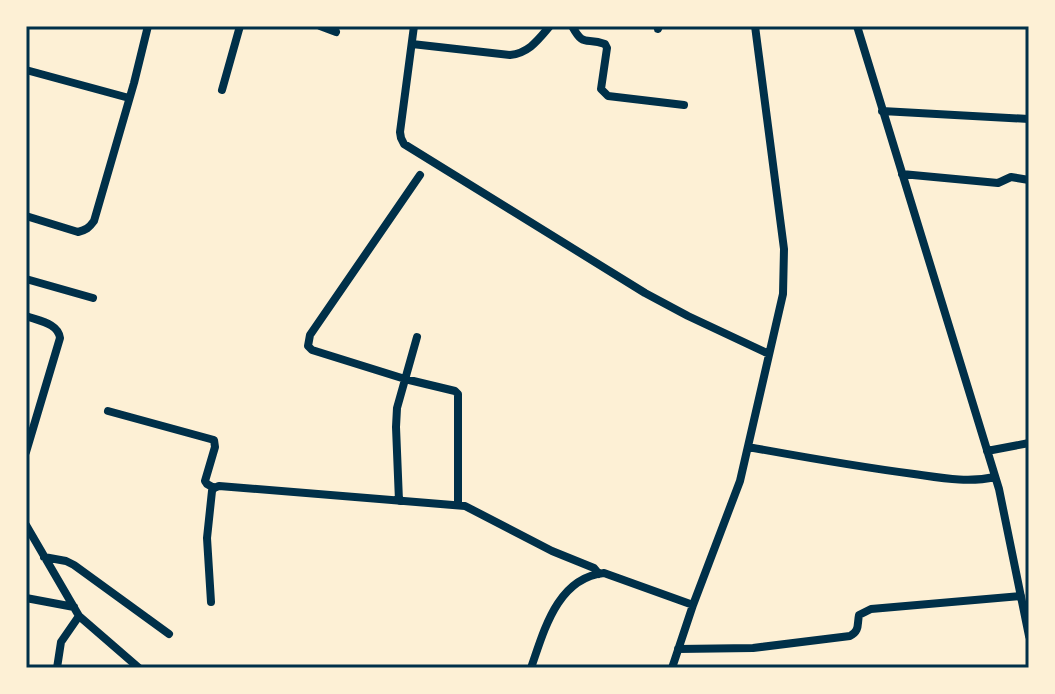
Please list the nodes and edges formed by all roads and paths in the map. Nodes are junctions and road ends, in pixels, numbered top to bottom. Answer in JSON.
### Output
{"nodes":[{"id":1,"x":148,"y":26,"type":"edge"},
{"id":2,"x":240,"y":26,"type":"edge"},
{"id":3,"x":320,"y":26,"type":"edge"},
{"id":4,"x":414,"y":26,"type":"edge"},
{"id":5,"x":550,"y":26,"type":"edge"},
{"id":6,"x":572,"y":26,"type":"edge"},
{"id":7,"x":755,"y":26,"type":"edge"},
{"id":8,"x":857,"y":26,"type":"edge"},
{"id":9,"x":336,"y":32,"type":"dead end"},
{"id":10,"x":412,"y":44,"type":"junction"},
{"id":11,"x":26,"y":70,"type":"edge"},
{"id":12,"x":222,"y":90,"type":"dead end"},
{"id":13,"x":129,"y":98,"type":"junction"},
{"id":14,"x":684,"y":105,"type":"dead end"},
{"id":15,"x":882,"y":111,"type":"junction"},
{"id":16,"x":1029,"y":119,"type":"edge"},
{"id":17,"x":902,"y":174,"type":"junction"},
{"id":18,"x":420,"y":175,"type":"dead end"},
{"id":19,"x":1029,"y":180,"type":"edge"},
{"id":20,"x":26,"y":216,"type":"edge"},
{"id":21,"x":26,"y":279,"type":"edge"},
{"id":22,"x":93,"y":298,"type":"dead end"},
{"id":23,"x":26,"y":316,"type":"edge"},
{"id":24,"x":417,"y":337,"type":"dead end"},
{"id":25,"x":769,"y":354,"type":"junction"},
{"id":26,"x":405,"y":379,"type":"junction"},
{"id":27,"x":108,"y":411,"type":"dead end"},
{"id":28,"x":1029,"y":443,"type":"edge"},
{"id":29,"x":748,"y":447,"type":"junction"},
{"id":30,"x":987,"y":451,"type":"junction"},
{"id":31,"x":26,"y":452,"type":"edge"},
{"id":32,"x":995,"y":477,"type":"junction"},
{"id":33,"x":214,"y":488,"type":"junction"},
{"id":34,"x":399,"y":501,"type":"junction"},
{"id":35,"x":458,"y":505,"type":"junction"},
{"id":36,"x":26,"y":525,"type":"edge"},
{"id":37,"x":29,"y":535,"type":"edge"},
{"id":38,"x":44,"y":557,"type":"junction"},
{"id":39,"x":599,"y":574,"type":"junction"},
{"id":40,"x":1023,"y":590,"type":"edge"},
{"id":41,"x":26,"y":598,"type":"edge"},
{"id":42,"x":211,"y":602,"type":"dead end"},
{"id":43,"x":693,"y":605,"type":"junction"},
{"id":44,"x":76,"y":612,"type":"junction"},
{"id":45,"x":169,"y":634,"type":"dead end"},
{"id":46,"x":1029,"y":636,"type":"edge"},
{"id":47,"x":677,"y":652,"type":"junction"},
{"id":48,"x":57,"y":668,"type":"edge"},
{"id":49,"x":139,"y":668,"type":"edge"},
{"id":50,"x":531,"y":668,"type":"edge"},
{"id":51,"x":672,"y":668,"type":"edge"},
{"id":52,"x":679,"y":668,"type":"edge"}],
"edges":[{"from":1,"to":13,"type":"street"},
{"from":2,"to":12,"type":"street"},
{"from":3,"to":9,"type":"street"},
{"from":4,"to":10,"type":"street"},
{"from":5,"to":10,"type":"street"},
{"from":6,"to":14,"type":"street"},
{"from":7,"to":25,"type":"street"},
{"from":8,"to":15,"type":"street"},
{"from":10,"to":25,"type":"street"},
{"from":11,"to":13,"type":"street"},
{"from":13,"to":20,"type":"street"},
{"from":15,"to":16,"type":"street"},
{"from":15,"to":17,"type":"street"},
{"from":17,"to":19,"type":"street"},
{"from":17,"to":30,"type":"street"},
{"from":18,"to":26,"type":"street"},
{"from":21,"to":22,"type":"street"},
{"from":23,"to":31,"type":"street"},
{"from":24,"to":26,"type":"street"},
{"from":25,"to":29,"type":"street"},
{"from":26,"to":34,"type":"street"},
{"from":26,"to":35,"type":"street"},
{"from":27,"to":33,"type":"street"},
{"from":28,"to":30,"type":"street"},
{"from":29,"to":32,"type":"street"},
{"from":29,"to":43,"type":"street"},
{"from":30,"to":32,"type":"street"},
{"from":32,"to":40,"type":"street"},
{"from":33,"to":34,"type":"street"},
{"from":33,"to":42,"type":"street"},
{"from":34,"to":35,"type":"street"},
{"from":35,"to":39,"type":"street"},
{"from":36,"to":37,"type":"street"},
{"from":37,"to":38,"type":"street"},
{"from":38,"to":44,"type":"street"},
{"from":38,"to":45,"type":"street"},
{"from":39,"to":43,"type":"street"},
{"from":39,"to":50,"type":"street"},
{"from":40,"to":46,"type":"street"},
{"from":40,"to":47,"type":"street"},
{"from":41,"to":44,"type":"street"},
{"from":43,"to":47,"type":"street"},
{"from":44,"to":48,"type":"street"},
{"from":44,"to":49,"type":"street"},
{"from":47,"to":51,"type":"street"},
{"from":47,"to":52,"type":"street"}]}
